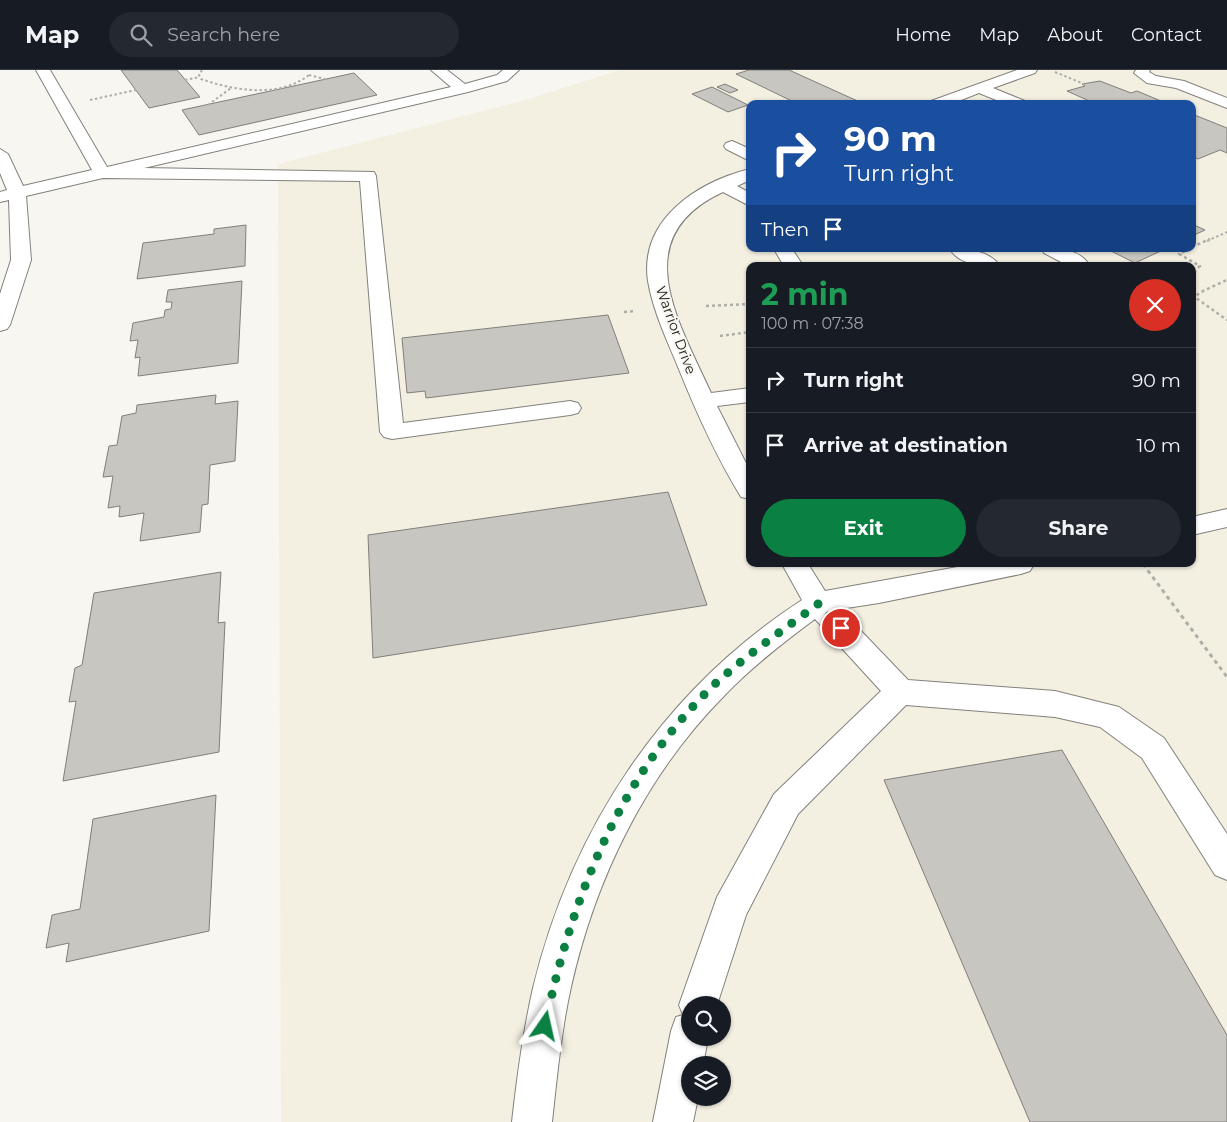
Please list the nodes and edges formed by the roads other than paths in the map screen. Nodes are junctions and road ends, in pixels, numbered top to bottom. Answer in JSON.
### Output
{"nodes":[{"id":1,"x":43,"y":70,"type":"edge"},
{"id":2,"x":438,"y":70,"type":"edge"},
{"id":3,"x":512,"y":70,"type":"edge"},
{"id":4,"x":1030,"y":70,"type":"edge"},
{"id":5,"x":1143,"y":70,"type":"edge"},
{"id":6,"x":979,"y":88,"type":"junction"},
{"id":7,"x":463,"y":89,"type":"junction"},
{"id":8,"x":947,"y":100,"type":"edge"},
{"id":9,"x":1010,"y":100,"type":"edge"},
{"id":10,"x":1227,"y":103,"type":"edge"},
{"id":11,"x":732,"y":146,"type":"dead end"},
{"id":12,"x":0,"y":154,"type":"edge"},
{"id":13,"x":746,"y":154,"type":"edge"},
{"id":14,"x":99,"y":168,"type":"junction"},
{"id":15,"x":746,"y":176,"type":"edge"},
{"id":16,"x":724,"y":184,"type":"junction"},
{"id":17,"x":8,"y":195,"type":"edge"},
{"id":18,"x":746,"y":198,"type":"edge"},
{"id":19,"x":964,"y":252,"type":"edge"},
{"id":20,"x":1056,"y":252,"type":"edge"},
{"id":21,"x":983,"y":262,"type":"edge"},
{"id":22,"x":1076,"y":262,"type":"edge"},
{"id":23,"x":0,"y":325,"type":"edge"},
{"id":24,"x":746,"y":396,"type":"edge"},
{"id":25,"x":704,"y":401,"type":"junction"},
{"id":26,"x":570,"y":408,"type":"dead end"},
{"id":27,"x":746,"y":485,"type":"edge"},
{"id":28,"x":1227,"y":518,"type":"edge"},
{"id":29,"x":1196,"y":525,"type":"edge"},
{"id":30,"x":797,"y":567,"type":"edge"},
{"id":31,"x":1006,"y":567,"type":"edge"},
{"id":32,"x":818,"y":604,"type":"junction"},
{"id":33,"x":900,"y":692,"type":"junction"},
{"id":34,"x":1227,"y":864,"type":"edge"},
{"id":35,"x":701,"y":996,"type":"edge"},
{"id":36,"x":687,"y":1046,"type":"edge"},
{"id":37,"x":532,"y":1122,"type":"edge"},
{"id":38,"x":673,"y":1122,"type":"edge"}],
"edges":[{"from":1,"to":14,"type":"street"},
{"from":2,"to":7,"type":"street"},
{"from":3,"to":7,"type":"street"},
{"from":4,"to":6,"type":"street"},
{"from":5,"to":10,"type":"street"},
{"from":6,"to":8,"type":"street"},
{"from":6,"to":9,"type":"street"},
{"from":7,"to":14,"type":"street"},
{"from":11,"to":13,"type":"street"},
{"from":12,"to":17,"type":"street"},
{"from":14,"to":17,"type":"street"},
{"from":14,"to":26,"type":"street"},
{"from":15,"to":16,"type":"street","name":"Warrior Drive"},
{"from":16,"to":18,"type":"street"},
{"from":16,"to":25,"type":"street","name":"Warrior Drive"},
{"from":17,"to":23,"type":"street"},
{"from":19,"to":21,"type":"street"},
{"from":20,"to":22,"type":"street"},
{"from":24,"to":25,"type":"street"},
{"from":25,"to":27,"type":"street","name":"Warrior Drive"},
{"from":28,"to":29,"type":"street"},
{"from":30,"to":32,"type":"street"},
{"from":31,"to":32,"type":"street"},
{"from":32,"to":33,"type":"street"},
{"from":32,"to":37,"type":"street"},
{"from":33,"to":34,"type":"street"},
{"from":33,"to":35,"type":"street"},
{"from":36,"to":38,"type":"street"}]}
